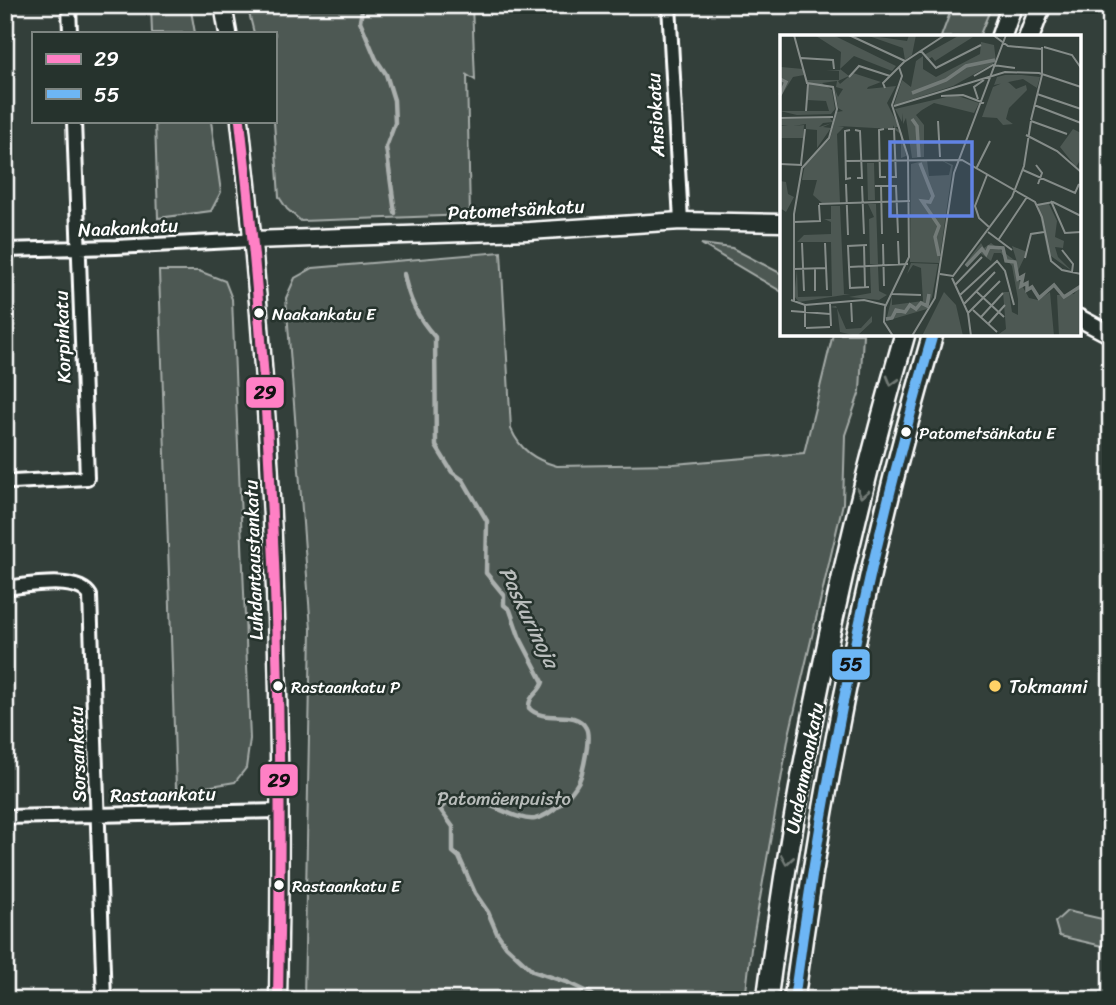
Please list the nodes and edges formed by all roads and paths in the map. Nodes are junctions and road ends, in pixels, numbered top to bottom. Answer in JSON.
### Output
{"nodes":[{"id":1,"x":69,"y":5,"type":"edge"},
{"id":2,"x":223,"y":5,"type":"edge"},
{"id":3,"x":669,"y":5,"type":"edge"},
{"id":4,"x":1012,"y":5,"type":"edge"},
{"id":5,"x":1041,"y":5,"type":"edge"},
{"id":6,"x":70,"y":32,"type":"edge"},
{"id":7,"x":228,"y":32,"type":"edge"},
{"id":8,"x":1002,"y":35,"type":"edge"},
{"id":9,"x":1031,"y":35,"type":"edge"},
{"id":10,"x":74,"y":122,"type":"edge"},
{"id":11,"x":240,"y":122,"type":"edge"},
{"id":12,"x":681,"y":221,"type":"junction"},
{"id":13,"x":780,"y":223,"type":"edge"},
{"id":14,"x":253,"y":240,"type":"junction"},
{"id":15,"x":79,"y":248,"type":"junction"},
{"id":16,"x":5,"y":250,"type":"edge"},
{"id":17,"x":1081,"y":319,"type":"edge"},
{"id":18,"x":1111,"y":335,"type":"edge"},
{"id":19,"x":904,"y":336,"type":"edge"},
{"id":20,"x":932,"y":336,"type":"edge"},
{"id":21,"x":13,"y":482,"type":"dead end"},
{"id":22,"x":5,"y":588,"type":"edge"},
{"id":23,"x":279,"y":811,"type":"junction"},
{"id":24,"x":98,"y":814,"type":"junction"},
{"id":25,"x":5,"y":817,"type":"edge"},
{"id":26,"x":104,"y":1000,"type":"edge"},
{"id":27,"x":278,"y":1000,"type":"edge"},
{"id":28,"x":767,"y":1000,"type":"edge"},
{"id":29,"x":794,"y":1000,"type":"edge"}],
"edges":[{"from":1,"to":6,"type":"street"},
{"from":2,"to":7,"type":"street"},
{"from":3,"to":12,"type":"street","name":"Ansiokatu"},
{"from":4,"to":8,"type":"main road"},
{"from":5,"to":9,"type":"main road"},
{"from":10,"to":15,"type":"street","name":"Korpinkatu"},
{"from":11,"to":14,"type":"street","name":"Luhdantaustankatu"},
{"from":12,"to":13,"type":"street","name":"Patometsänkatu"},
{"from":12,"to":14,"type":"street","name":"Patometsänkatu"},
{"from":14,"to":15,"type":"street","name":"Naakankatu"},
{"from":14,"to":23,"type":"street","name":"Luhdantaustankatu"},
{"from":15,"to":16,"type":"street","name":"Naakankatu"},
{"from":15,"to":21,"type":"street","name":"Korpinkatu"},
{"from":17,"to":18,"type":"street"},
{"from":19,"to":28,"type":"main road","name":"Uudenmaankatu","one_way":true},
{"from":20,"to":29,"type":"main road","name":"Uudenmaankatu"},
{"from":22,"to":24,"type":"street","name":"Sorsankatu"},
{"from":23,"to":24,"type":"street","name":"Rastaankatu"},
{"from":23,"to":27,"type":"street","name":"Luhdantaustankatu"},
{"from":24,"to":25,"type":"street","name":"Rastaankatu"},
{"from":24,"to":26,"type":"street","name":"Sorsankatu"}]}
